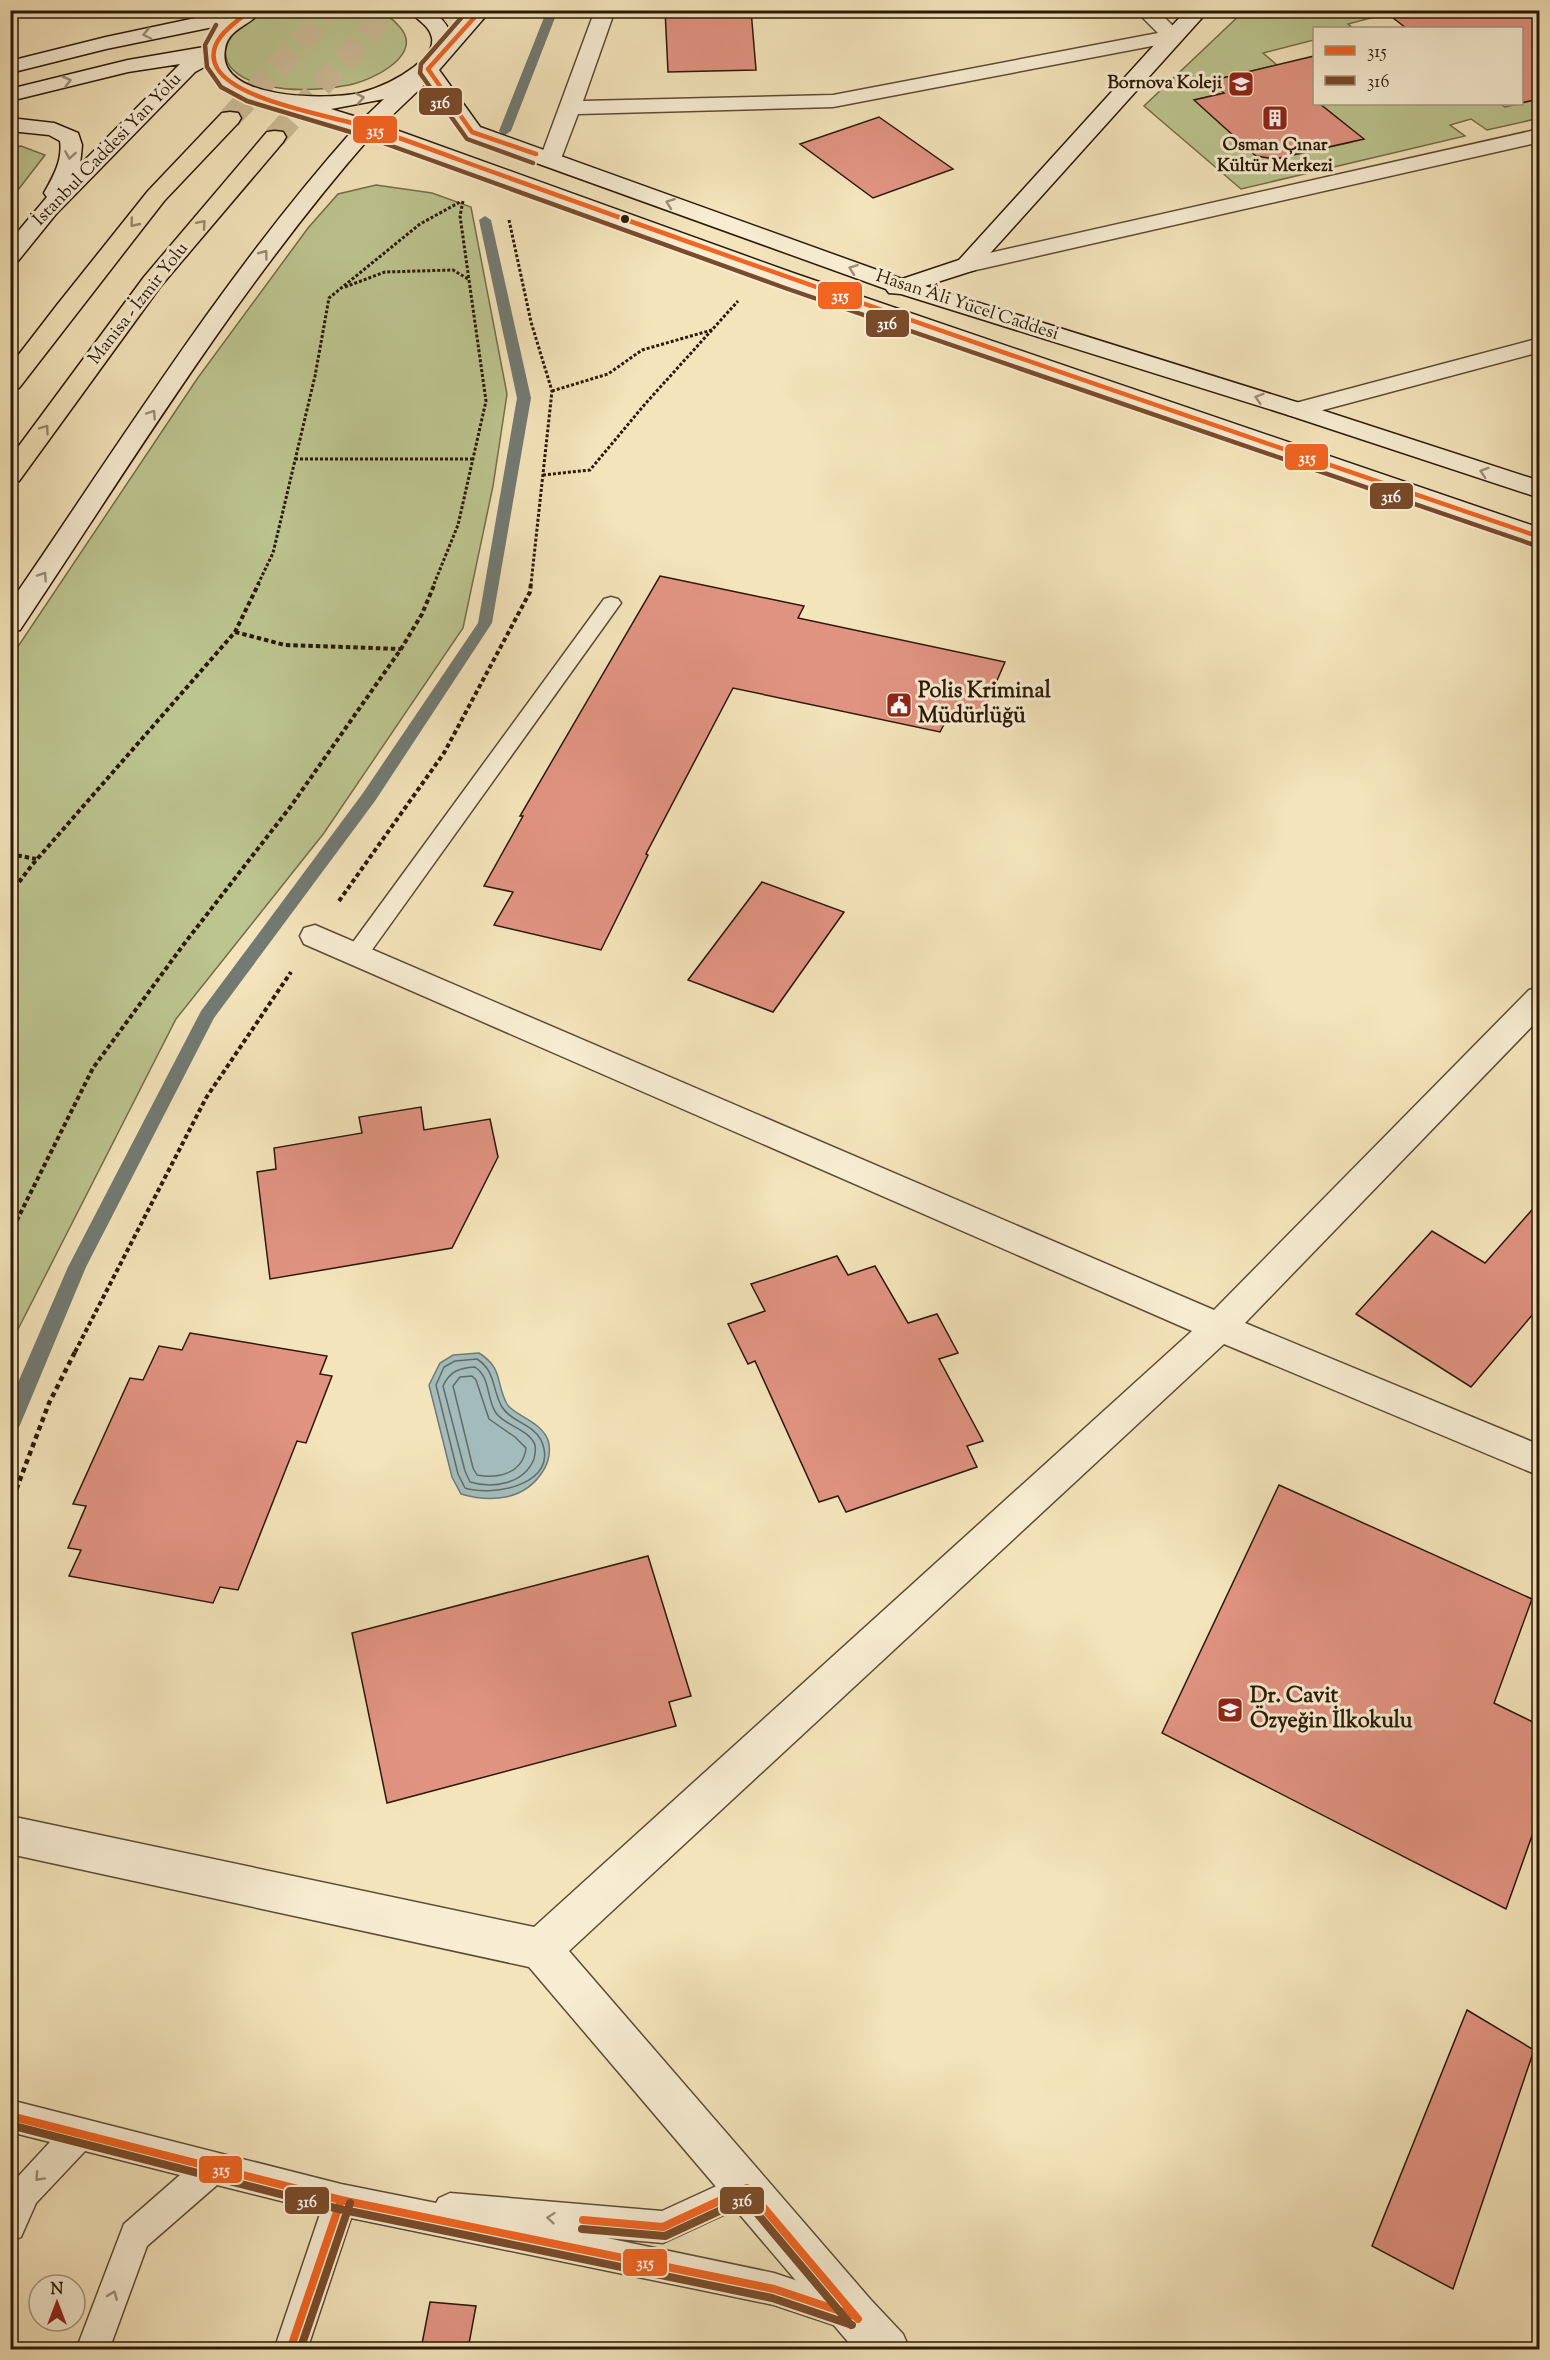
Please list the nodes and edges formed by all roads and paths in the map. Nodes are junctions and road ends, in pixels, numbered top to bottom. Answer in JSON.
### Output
{"nodes":[{"id":1,"x":418,"y":10,"type":"edge"},
{"id":2,"x":481,"y":10,"type":"edge"},
{"id":3,"x":605,"y":10,"type":"edge"},
{"id":4,"x":1145,"y":10,"type":"edge"},
{"id":5,"x":1199,"y":10,"type":"edge"},
{"id":6,"x":249,"y":12,"type":"edge"},
{"id":7,"x":1173,"y":36,"type":"junction"},
{"id":8,"x":213,"y":52,"type":"junction"},
{"id":9,"x":10,"y":67,"type":"edge"},
{"id":10,"x":428,"y":69,"type":"junction"},
{"id":11,"x":10,"y":95,"type":"edge"},
{"id":12,"x":281,"y":101,"type":"junction"},
{"id":13,"x":570,"y":108,"type":"junction"},
{"id":14,"x":230,"y":117,"type":"tunnel mouth"},
{"id":15,"x":10,"y":124,"type":"edge"},
{"id":16,"x":368,"y":127,"type":"junction"},
{"id":17,"x":1539,"y":135,"type":"edge"},
{"id":18,"x":275,"y":137,"type":"tunnel mouth"},
{"id":19,"x":551,"y":159,"type":"junction"},
{"id":20,"x":500,"y":175,"type":"junction"},
{"id":21,"x":463,"y":200,"type":"dead end"},
{"id":22,"x":48,"y":209,"type":"junction"},
{"id":23,"x":460,"y":216,"type":"dead end"},
{"id":24,"x":10,"y":256,"type":"edge"},
{"id":25,"x":967,"y":265,"type":"junction"},
{"id":26,"x":763,"y":270,"type":"junction"},
{"id":27,"x":468,"y":279,"type":"junction"},
{"id":28,"x":903,"y":288,"type":"junction"},
{"id":29,"x":341,"y":289,"type":"junction"},
{"id":30,"x":842,"y":298,"type":"junction"},
{"id":31,"x":713,"y":330,"type":"junction"},
{"id":32,"x":1539,"y":345,"type":"edge"},
{"id":33,"x":10,"y":383,"type":"edge"},
{"id":34,"x":552,"y":391,"type":"junction"},
{"id":35,"x":1297,"y":410,"type":"junction"},
{"id":36,"x":295,"y":459,"type":"junction"},
{"id":37,"x":473,"y":459,"type":"junction"},
{"id":38,"x":543,"y":475,"type":"junction"},
{"id":39,"x":10,"y":476,"type":"edge"},
{"id":40,"x":1539,"y":490,"type":"edge"},
{"id":41,"x":1539,"y":537,"type":"edge"},
{"id":42,"x":611,"y":603,"type":"dead end"},
{"id":43,"x":10,"y":624,"type":"edge"},
{"id":44,"x":235,"y":632,"type":"junction"},
{"id":45,"x":402,"y":649,"type":"junction"},
{"id":46,"x":10,"y":855,"type":"edge"},
{"id":47,"x":37,"y":859,"type":"junction"},
{"id":48,"x":10,"y":894,"type":"edge"},
{"id":49,"x":315,"y":936,"type":"junction"},
{"id":50,"x":356,"y":955,"type":"junction"},
{"id":51,"x":1539,"y":998,"type":"edge"},
{"id":52,"x":10,"y":1234,"type":"edge"},
{"id":53,"x":1219,"y":1327,"type":"junction"},
{"id":54,"x":1539,"y":1461,"type":"edge"},
{"id":55,"x":10,"y":1506,"type":"edge"},
{"id":56,"x":10,"y":1836,"type":"edge"},
{"id":57,"x":541,"y":1949,"type":"junction"},
{"id":58,"x":10,"y":2116,"type":"edge"},
{"id":59,"x":79,"y":2134,"type":"junction"},
{"id":60,"x":212,"y":2168,"type":"junction"},
{"id":61,"x":747,"y":2188,"type":"junction"},
{"id":62,"x":341,"y":2200,"type":"junction"},
{"id":63,"x":10,"y":2226,"type":"edge"},
{"id":64,"x":855,"y":2316,"type":"junction"},
{"id":65,"x":92,"y":2349,"type":"edge"},
{"id":66,"x":290,"y":2349,"type":"edge"},
{"id":67,"x":887,"y":2349,"type":"edge"}],
"edges":[{"from":1,"to":10,"type":"main road"},
{"from":2,"to":10,"type":"main road"},
{"from":3,"to":13,"type":"main road"},
{"from":4,"to":7,"type":"main road"},
{"from":5,"to":7,"type":"main road"},
{"from":6,"to":8,"type":"main road"},
{"from":6,"to":9,"type":"main road","one_way":true},
{"from":7,"to":13,"type":"main road"},
{"from":7,"to":25,"type":"main road"},
{"from":11,"to":8,"type":"main road","one_way":true},
{"from":8,"to":12,"type":"main road"},
{"from":8,"to":22,"type":"main road","name":"İstanbul Caddesi Yan Yolu"},
{"from":12,"to":10,"type":"main road","one_way":true},
{"from":10,"to":16,"type":"main road"},
{"from":10,"to":19,"type":"main road","name":"Hasan Âli Yücel Caddesi"},
{"from":12,"to":16,"type":"main road","name":"Hasan Âli Yücel Caddesi"},
{"from":13,"to":19,"type":"main road"},
{"from":14,"to":33,"type":"highway","one_way":true},
{"from":15,"to":22,"type":"main road","one_way":true},
{"from":16,"to":20,"type":"main road","name":"Hasan Âli Yücel Caddesi"},
{"from":43,"to":16,"type":"main road","one_way":true},
{"from":17,"to":25,"type":"main road"},
{"from":39,"to":18,"type":"highway","name":"Manisa - İzmir Yolu","one_way":true},
{"from":28,"to":19,"type":"main road","name":"Hasan Âli Yücel Caddesi","one_way":true},
{"from":20,"to":26,"type":"main road","name":"Hasan Âli Yücel Caddesi"},
{"from":20,"to":34,"type":"path"},
{"from":21,"to":29,"type":"path"},
{"from":22,"to":24,"type":"main road","name":"İstanbul Caddesi Yan Yolu"},
{"from":23,"to":27,"type":"path"},
{"from":25,"to":28,"type":"main road"},
{"from":26,"to":30,"type":"main road","name":"Hasan Âli Yücel Caddesi"},
{"from":26,"to":31,"type":"path"},
{"from":27,"to":29,"type":"path"},
{"from":27,"to":37,"type":"path"},
{"from":28,"to":30,"type":"main road"},
{"from":35,"to":28,"type":"main road","name":"Hasan Âli Yücel Caddesi","one_way":true},
{"from":29,"to":36,"type":"path"},
{"from":30,"to":41,"type":"main road","name":"Hasan Âli Yücel Caddesi"},
{"from":31,"to":34,"type":"path"},
{"from":31,"to":38,"type":"path"},
{"from":32,"to":35,"type":"main road"},
{"from":34,"to":38,"type":"path"},
{"from":40,"to":35,"type":"main road","name":"Hasan Âli Yücel Caddesi","one_way":true},
{"from":36,"to":37,"type":"path"},
{"from":36,"to":44,"type":"path"},
{"from":37,"to":45,"type":"path"},
{"from":38,"to":49,"type":"path"},
{"from":42,"to":50,"type":"lane"},
{"from":44,"to":45,"type":"path"},
{"from":44,"to":47,"type":"path"},
{"from":45,"to":52,"type":"path"},
{"from":46,"to":47,"type":"path"},
{"from":47,"to":48,"type":"path"},
{"from":49,"to":50,"type":"main road"},
{"from":49,"to":55,"type":"path"},
{"from":50,"to":53,"type":"main road"},
{"from":51,"to":53,"type":"main road"},
{"from":53,"to":54,"type":"main road"},
{"from":53,"to":57,"type":"main road"},
{"from":56,"to":57,"type":"main road"},
{"from":57,"to":61,"type":"main road"},
{"from":58,"to":59,"type":"lane"},
{"from":59,"to":60,"type":"lane"},
{"from":59,"to":63,"type":"lane","one_way":true},
{"from":60,"to":62,"type":"lane"},
{"from":65,"to":60,"type":"lane","one_way":true},
{"from":61,"to":62,"type":"lane","one_way":true},
{"from":61,"to":64,"type":"main road"},
{"from":62,"to":64,"type":"lane"},
{"from":62,"to":66,"type":"lane"},
{"from":64,"to":67,"type":"main road"}]}
